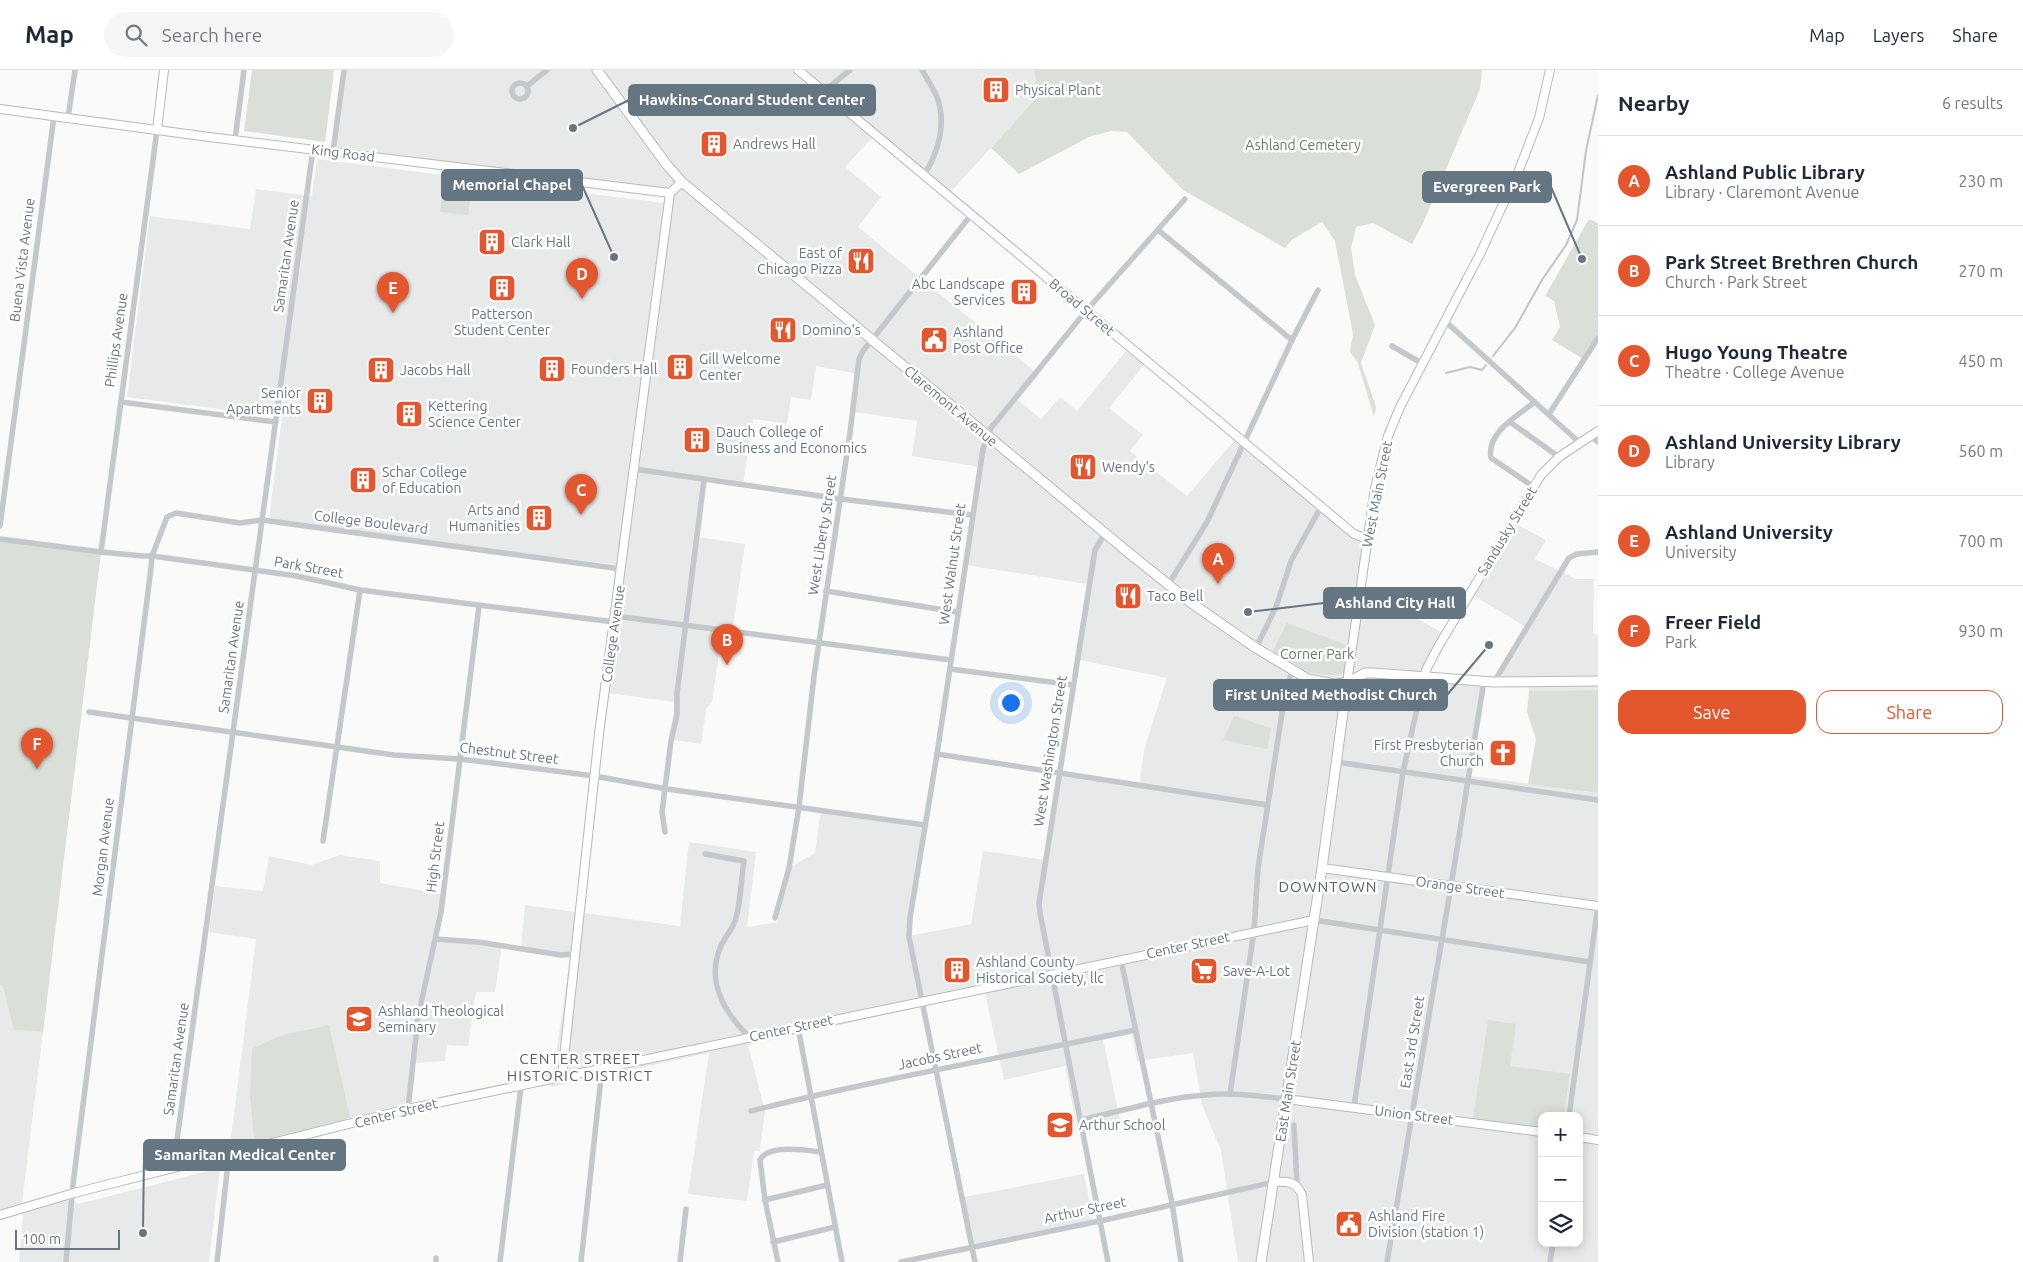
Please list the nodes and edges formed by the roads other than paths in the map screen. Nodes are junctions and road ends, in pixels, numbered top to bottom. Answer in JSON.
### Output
{"nodes":[{"id":1,"x":75,"y":70,"type":"edge"},
{"id":2,"x":164,"y":70,"type":"edge"},
{"id":3,"x":244,"y":70,"type":"edge"},
{"id":4,"x":344,"y":70,"type":"edge"},
{"id":5,"x":547,"y":70,"type":"edge"},
{"id":6,"x":597,"y":70,"type":"edge"},
{"id":7,"x":798,"y":70,"type":"edge"},
{"id":8,"x":850,"y":70,"type":"edge"},
{"id":9,"x":922,"y":70,"type":"edge"},
{"id":10,"x":1550,"y":70,"type":"edge"},
{"id":11,"x":527,"y":86,"type":"dead end"},
{"id":12,"x":823,"y":92,"type":"junction"},
{"id":13,"x":0,"y":109,"type":"edge"},
{"id":14,"x":54,"y":116,"type":"junction"},
{"id":15,"x":68,"y":118,"type":"junction"},
{"id":16,"x":157,"y":130,"type":"junction"},
{"id":17,"x":235,"y":140,"type":"junction"},
{"id":18,"x":313,"y":149,"type":"junction"},
{"id":19,"x":333,"y":152,"type":"junction"},
{"id":20,"x":924,"y":175,"type":"junction"},
{"id":21,"x":682,"y":182,"type":"junction"},
{"id":22,"x":670,"y":193,"type":"junction"},
{"id":23,"x":1185,"y":199,"type":"dead end"},
{"id":24,"x":971,"y":215,"type":"junction"},
{"id":25,"x":1158,"y":230,"type":"junction"},
{"id":26,"x":1318,"y":290,"type":"dead end"},
{"id":27,"x":1086,"y":311,"type":"junction"},
{"id":28,"x":1445,"y":321,"type":"junction"},
{"id":29,"x":1598,"y":338,"type":"edge"},
{"id":30,"x":872,"y":340,"type":"junction"},
{"id":31,"x":1292,"y":340,"type":"junction"},
{"id":32,"x":1392,"y":346,"type":"dead end"},
{"id":33,"x":1423,"y":364,"type":"junction"},
{"id":34,"x":121,"y":402,"type":"junction"},
{"id":35,"x":1535,"y":402,"type":"junction"},
{"id":36,"x":1549,"y":414,"type":"junction"},
{"id":37,"x":276,"y":422,"type":"junction"},
{"id":38,"x":1510,"y":422,"type":"junction"},
{"id":39,"x":1598,"y":430,"type":"edge"},
{"id":40,"x":988,"y":436,"type":"junction"},
{"id":41,"x":1590,"y":436,"type":"junction"},
{"id":42,"x":1244,"y":442,"type":"junction"},
{"id":43,"x":1598,"y":442,"type":"edge"},
{"id":44,"x":1580,"y":443,"type":"junction"},
{"id":45,"x":1558,"y":456,"type":"junction"},
{"id":46,"x":634,"y":469,"type":"junction"},
{"id":47,"x":704,"y":480,"type":"junction"},
{"id":48,"x":1534,"y":486,"type":"junction"},
{"id":49,"x":841,"y":499,"type":"junction"},
{"id":50,"x":1321,"y":507,"type":"junction"},
{"id":51,"x":176,"y":513,"type":"joint"},
{"id":52,"x":972,"y":515,"type":"junction"},
{"id":53,"x":262,"y":520,"type":"junction"},
{"id":54,"x":0,"y":526,"type":"edge"},
{"id":55,"x":1105,"y":534,"type":"junction"},
{"id":56,"x":1368,"y":538,"type":"junction"},
{"id":57,"x":0,"y":539,"type":"edge"},
{"id":58,"x":101,"y":552,"type":"junction"},
{"id":59,"x":1598,"y":552,"type":"edge"},
{"id":60,"x":152,"y":556,"type":"junction"},
{"id":61,"x":622,"y":569,"type":"junction"},
{"id":62,"x":255,"y":570,"type":"junction"},
{"id":63,"x":1168,"y":585,"type":"junction"},
{"id":64,"x":360,"y":590,"type":"junction"},
{"id":65,"x":826,"y":591,"type":"junction"},
{"id":66,"x":478,"y":606,"type":"junction"},
{"id":67,"x":958,"y":612,"type":"junction"},
{"id":68,"x":615,"y":619,"type":"junction"},
{"id":69,"x":686,"y":625,"type":"junction"},
{"id":70,"x":819,"y":643,"type":"junction"},
{"id":71,"x":1256,"y":648,"type":"junction"},
{"id":72,"x":951,"y":660,"type":"junction"},
{"id":73,"x":950,"y":669,"type":"junction"},
{"id":74,"x":1292,"y":670,"type":"junction"},
{"id":75,"x":1424,"y":678,"type":"junction"},
{"id":76,"x":1484,"y":681,"type":"junction"},
{"id":77,"x":1598,"y":681,"type":"edge"},
{"id":78,"x":1494,"y":682,"type":"junction"},
{"id":79,"x":1347,"y":683,"type":"junction"},
{"id":80,"x":1073,"y":685,"type":"junction"},
{"id":81,"x":89,"y":712,"type":"dead end"},
{"id":82,"x":131,"y":718,"type":"junction"},
{"id":83,"x":233,"y":732,"type":"junction"},
{"id":84,"x":338,"y":746,"type":"junction"},
{"id":85,"x":938,"y":754,"type":"junction"},
{"id":86,"x":460,"y":759,"type":"junction"},
{"id":87,"x":1336,"y":762,"type":"junction"},
{"id":88,"x":1403,"y":772,"type":"junction"},
{"id":89,"x":1060,"y":774,"type":"junction"},
{"id":90,"x":594,"y":776,"type":"junction"},
{"id":91,"x":1468,"y":781,"type":"junction"},
{"id":92,"x":667,"y":789,"type":"junction"},
{"id":93,"x":1598,"y":800,"type":"edge"},
{"id":94,"x":1267,"y":805,"type":"junction"},
{"id":95,"x":799,"y":807,"type":"junction"},
{"id":96,"x":925,"y":825,"type":"junction"},
{"id":97,"x":665,"y":832,"type":"dead end"},
{"id":98,"x":323,"y":840,"type":"dead end"},
{"id":99,"x":705,"y":854,"type":"dead end"},
{"id":100,"x":1322,"y":868,"type":"junction"},
{"id":101,"x":1387,"y":877,"type":"junction"},
{"id":102,"x":1451,"y":886,"type":"junction"},
{"id":103,"x":1598,"y":906,"type":"edge"},
{"id":104,"x":775,"y":918,"type":"dead end"},
{"id":105,"x":1314,"y":920,"type":"junction"},
{"id":106,"x":1379,"y":929,"type":"junction"},
{"id":107,"x":1254,"y":932,"type":"junction"},
{"id":108,"x":1442,"y":939,"type":"junction"},
{"id":109,"x":436,"y":940,"type":"junction"},
{"id":110,"x":575,"y":954,"type":"junction"},
{"id":111,"x":1121,"y":960,"type":"junction"},
{"id":112,"x":1590,"y":962,"type":"junction"},
{"id":113,"x":1052,"y":975,"type":"junction"},
{"id":114,"x":922,"y":1000,"type":"junction"},
{"id":115,"x":798,"y":1027,"type":"junction"},
{"id":116,"x":1135,"y":1030,"type":"junction"},
{"id":117,"x":749,"y":1037,"type":"junction"},
{"id":118,"x":1066,"y":1045,"type":"junction"},
{"id":119,"x":602,"y":1069,"type":"junction"},
{"id":120,"x":936,"y":1069,"type":"junction"},
{"id":121,"x":562,"y":1076,"type":"junction"},
{"id":122,"x":521,"y":1086,"type":"junction"},
{"id":123,"x":1230,"y":1094,"type":"junction"},
{"id":124,"x":811,"y":1096,"type":"junction"},
{"id":125,"x":1286,"y":1099,"type":"junction"},
{"id":126,"x":1151,"y":1104,"type":"junction"},
{"id":127,"x":1354,"y":1107,"type":"junction"},
{"id":128,"x":408,"y":1109,"type":"junction"},
{"id":129,"x":751,"y":1111,"type":"dead end"},
{"id":130,"x":1570,"y":1112,"type":"edge"},
{"id":131,"x":1412,"y":1114,"type":"junction"},
{"id":132,"x":1081,"y":1120,"type":"junction"},
{"id":133,"x":1294,"y":1125,"type":"dead end"},
{"id":134,"x":1538,"y":1131,"type":"edge"},
{"id":135,"x":1583,"y":1138,"type":"edge"},
{"id":136,"x":1598,"y":1140,"type":"edge"},
{"id":137,"x":821,"y":1152,"type":"junction"},
{"id":138,"x":229,"y":1154,"type":"junction"},
{"id":139,"x":173,"y":1168,"type":"junction"},
{"id":140,"x":1274,"y":1182,"type":"junction"},
{"id":141,"x":827,"y":1185,"type":"junction"},
{"id":142,"x":1297,"y":1185,"type":"junction"},
{"id":143,"x":74,"y":1193,"type":"junction"},
{"id":144,"x":764,"y":1200,"type":"junction"},
{"id":145,"x":1172,"y":1203,"type":"junction"},
{"id":146,"x":686,"y":1209,"type":"dead end"},
{"id":147,"x":0,"y":1214,"type":"edge"},
{"id":148,"x":1100,"y":1221,"type":"junction"},
{"id":149,"x":835,"y":1227,"type":"junction"},
{"id":150,"x":773,"y":1242,"type":"junction"},
{"id":151,"x":1552,"y":1247,"type":"edge"},
{"id":152,"x":972,"y":1248,"type":"junction"},
{"id":153,"x":66,"y":1262,"type":"edge"},
{"id":154,"x":217,"y":1262,"type":"edge"},
{"id":155,"x":500,"y":1262,"type":"edge"},
{"id":156,"x":581,"y":1262,"type":"edge"},
{"id":157,"x":680,"y":1262,"type":"edge"},
{"id":158,"x":778,"y":1262,"type":"edge"},
{"id":159,"x":842,"y":1262,"type":"edge"},
{"id":160,"x":902,"y":1262,"type":"edge"},
{"id":161,"x":975,"y":1262,"type":"edge"},
{"id":162,"x":1108,"y":1262,"type":"edge"},
{"id":163,"x":1181,"y":1262,"type":"edge"},
{"id":164,"x":1261,"y":1262,"type":"edge"},
{"id":165,"x":1309,"y":1262,"type":"edge"},
{"id":166,"x":1386,"y":1262,"type":"edge"},
{"id":167,"x":1550,"y":1262,"type":"edge"}],
"edges":[{"from":1,"to":15,"type":"street"},
{"from":2,"to":16,"type":"street"},
{"from":3,"to":17,"type":"street"},
{"from":4,"to":19,"type":"street"},
{"from":5,"to":11,"type":"street"},
{"from":6,"to":21,"type":"main road","name":"Claremont Avenue"},
{"from":7,"to":12,"type":"street","name":"Broad Street"},
{"from":8,"to":12,"type":"street"},
{"from":9,"to":20,"type":"street"},
{"from":10,"to":28,"type":"street","name":"West Main Street"},
{"from":12,"to":20,"type":"street","name":"Broad Street"},
{"from":13,"to":14,"type":"street","name":"King Road"},
{"from":14,"to":15,"type":"street","name":"King Road"},
{"from":14,"to":54,"type":"street","name":"Buena Vista Avenue"},
{"from":15,"to":16,"type":"street","name":"King Road"},
{"from":16,"to":17,"type":"street","name":"King Road"},
{"from":16,"to":34,"type":"street","name":"Phillips Avenue"},
{"from":17,"to":18,"type":"street","name":"King Road"},
{"from":18,"to":19,"type":"street","name":"King Road"},
{"from":18,"to":37,"type":"street","name":"Samaritan Avenue"},
{"from":19,"to":22,"type":"street","name":"King Road"},
{"from":20,"to":24,"type":"street","name":"Broad Street"},
{"from":21,"to":22,"type":"street"},
{"from":21,"to":30,"type":"main road","name":"Claremont Avenue"},
{"from":22,"to":46,"type":"street","name":"College Avenue"},
{"from":23,"to":25,"type":"street","name":"West Walnut Street"},
{"from":24,"to":27,"type":"street","name":"Broad Street"},
{"from":24,"to":30,"type":"street","name":"West Liberty Street"},
{"from":25,"to":27,"type":"street","name":"West Walnut Street"},
{"from":25,"to":31,"type":"street"},
{"from":26,"to":31,"type":"street"},
{"from":27,"to":40,"type":"street","name":"West Walnut Street"},
{"from":27,"to":42,"type":"street","name":"Broad Street"},
{"from":28,"to":33,"type":"street","name":"West Main Street"},
{"from":28,"to":35,"type":"street"},
{"from":29,"to":36,"type":"street"},
{"from":30,"to":40,"type":"main road","name":"Claremont Avenue"},
{"from":30,"to":49,"type":"street","name":"West Liberty Street"},
{"from":31,"to":42,"type":"street"},
{"from":32,"to":33,"type":"street"},
{"from":33,"to":56,"type":"street","name":"West Main Street"},
{"from":34,"to":37,"type":"street"},
{"from":34,"to":58,"type":"street","name":"Phillips Avenue"},
{"from":35,"to":36,"type":"street"},
{"from":35,"to":38,"type":"street"},
{"from":36,"to":44,"type":"street"},
{"from":37,"to":53,"type":"street","name":"Samaritan Avenue"},
{"from":38,"to":45,"type":"street"},
{"from":38,"to":48,"type":"street"},
{"from":39,"to":41,"type":"street","name":"Sandusky Street"},
{"from":40,"to":52,"type":"street","name":"West Walnut Street"},
{"from":40,"to":55,"type":"main road","name":"Claremont Avenue"},
{"from":41,"to":43,"type":"street"},
{"from":41,"to":44,"type":"street","name":"Sandusky Street"},
{"from":42,"to":50,"type":"street","name":"Broad Street"},
{"from":42,"to":63,"type":"street"},
{"from":44,"to":45,"type":"street","name":"Sandusky Street"},
{"from":45,"to":48,"type":"street","name":"Sandusky Street"},
{"from":46,"to":47,"type":"street"},
{"from":46,"to":61,"type":"street","name":"College Avenue"},
{"from":47,"to":49,"type":"street"},
{"from":47,"to":69,"type":"street"},
{"from":48,"to":75,"type":"street","name":"Sandusky Street"},
{"from":49,"to":52,"type":"street"},
{"from":49,"to":65,"type":"street","name":"West Liberty Street"},
{"from":50,"to":56,"type":"street","name":"Broad Street"},
{"from":50,"to":71,"type":"street"},
{"from":51,"to":53,"type":"street","name":"College Boulevard"},
{"from":51,"to":60,"type":"street","name":"Morgan Avenue"},
{"from":52,"to":67,"type":"street","name":"West Walnut Street"},
{"from":53,"to":61,"type":"street","name":"College Boulevard"},
{"from":53,"to":62,"type":"street","name":"Samaritan Avenue"},
{"from":55,"to":63,"type":"main road","name":"Claremont Avenue"},
{"from":55,"to":80,"type":"street","name":"West Washington Street"},
{"from":56,"to":79,"type":"street","name":"West Main Street"},
{"from":57,"to":58,"type":"street","name":"Park Street"},
{"from":58,"to":60,"type":"street","name":"Park Street"},
{"from":59,"to":78,"type":"street"},
{"from":60,"to":62,"type":"street","name":"Park Street"},
{"from":60,"to":82,"type":"street","name":"Morgan Avenue"},
{"from":61,"to":68,"type":"street","name":"College Avenue"},
{"from":62,"to":64,"type":"street","name":"Park Street"},
{"from":62,"to":83,"type":"street","name":"Samaritan Avenue"},
{"from":63,"to":71,"type":"main road","name":"Claremont Avenue"},
{"from":64,"to":66,"type":"street","name":"Park Street"},
{"from":64,"to":84,"type":"street"},
{"from":65,"to":67,"type":"street"},
{"from":65,"to":70,"type":"street","name":"West Liberty Street"},
{"from":66,"to":68,"type":"street","name":"Park Street"},
{"from":66,"to":86,"type":"street","name":"High Street"},
{"from":67,"to":72,"type":"street","name":"West Walnut Street"},
{"from":68,"to":69,"type":"street","name":"Park Street"},
{"from":68,"to":90,"type":"street","name":"College Avenue"},
{"from":69,"to":70,"type":"street","name":"Park Street"},
{"from":69,"to":92,"type":"street"},
{"from":70,"to":72,"type":"street","name":"Park Street"},
{"from":70,"to":95,"type":"street","name":"West Liberty Street"},
{"from":71,"to":74,"type":"main road","name":"Claremont Avenue"},
{"from":72,"to":73,"type":"street","name":"West Walnut Street"},
{"from":73,"to":80,"type":"street"},
{"from":73,"to":85,"type":"street","name":"West Walnut Street"},
{"from":74,"to":79,"type":"main road","name":"Claremont Avenue"},
{"from":74,"to":94,"type":"street"},
{"from":75,"to":76,"type":"main road"},
{"from":75,"to":79,"type":"main road"},
{"from":75,"to":88,"type":"street"},
{"from":76,"to":78,"type":"main road"},
{"from":76,"to":91,"type":"street","name":"East 3rd Street"},
{"from":77,"to":78,"type":"main road"},
{"from":79,"to":87,"type":"main road","name":"West Main Street"},
{"from":80,"to":89,"type":"street","name":"West Washington Street"},
{"from":81,"to":82,"type":"street","name":"Chestnut Street"},
{"from":82,"to":83,"type":"street","name":"Chestnut Street"},
{"from":82,"to":143,"type":"street","name":"Morgan Avenue"},
{"from":83,"to":84,"type":"street","name":"Chestnut Street"},
{"from":83,"to":139,"type":"street","name":"Samaritan Avenue"},
{"from":84,"to":86,"type":"street","name":"Chestnut Street"},
{"from":84,"to":98,"type":"street"},
{"from":85,"to":89,"type":"street"},
{"from":85,"to":96,"type":"street","name":"West Walnut Street"},
{"from":86,"to":90,"type":"street","name":"Chestnut Street"},
{"from":86,"to":109,"type":"street","name":"High Street"},
{"from":87,"to":88,"type":"street"},
{"from":87,"to":100,"type":"main road","name":"West Main Street"},
{"from":88,"to":91,"type":"street"},
{"from":88,"to":101,"type":"street"},
{"from":89,"to":94,"type":"street"},
{"from":89,"to":113,"type":"street","name":"West Washington Street"},
{"from":90,"to":92,"type":"street","name":"Chestnut Street"},
{"from":90,"to":110,"type":"street","name":"College Avenue"},
{"from":91,"to":93,"type":"street"},
{"from":91,"to":102,"type":"street","name":"East 3rd Street"},
{"from":92,"to":95,"type":"street","name":"Chestnut Street"},
{"from":92,"to":97,"type":"street"},
{"from":94,"to":107,"type":"street"},
{"from":95,"to":96,"type":"street","name":"Chestnut Street"},
{"from":95,"to":104,"type":"street","name":"West Liberty Street"},
{"from":96,"to":114,"type":"street","name":"West Walnut Street"},
{"from":99,"to":117,"type":"street"},
{"from":100,"to":101,"type":"street","name":"Orange Street"},
{"from":100,"to":105,"type":"main road","name":"West Main Street"},
{"from":101,"to":102,"type":"street","name":"Orange Street"},
{"from":101,"to":106,"type":"street"},
{"from":102,"to":103,"type":"street","name":"Orange Street"},
{"from":102,"to":108,"type":"street","name":"East 3rd Street"},
{"from":103,"to":112,"type":"street"},
{"from":105,"to":106,"type":"street","name":"Center Street"},
{"from":105,"to":107,"type":"street","name":"Center Street"},
{"from":105,"to":125,"type":"main road","name":"East Main Street"},
{"from":106,"to":108,"type":"street","name":"Center Street"},
{"from":106,"to":127,"type":"street"},
{"from":107,"to":111,"type":"street","name":"Center Street"},
{"from":107,"to":123,"type":"street"},
{"from":108,"to":112,"type":"street","name":"Center Street"},
{"from":108,"to":131,"type":"street","name":"East 3rd Street"},
{"from":109,"to":110,"type":"street"},
{"from":109,"to":128,"type":"street","name":"High Street"},
{"from":110,"to":121,"type":"street","name":"College Avenue"},
{"from":111,"to":113,"type":"street","name":"Center Street"},
{"from":111,"to":116,"type":"street"},
{"from":112,"to":130,"type":"street"},
{"from":113,"to":114,"type":"street","name":"Center Street"},
{"from":113,"to":118,"type":"street","name":"West Washington Street"},
{"from":114,"to":115,"type":"street","name":"Center Street"},
{"from":114,"to":120,"type":"street","name":"West Walnut Street"},
{"from":115,"to":117,"type":"street","name":"Center Street"},
{"from":115,"to":124,"type":"street"},
{"from":116,"to":118,"type":"street","name":"Jacobs Street"},
{"from":116,"to":126,"type":"street"},
{"from":117,"to":119,"type":"street","name":"Center Street"},
{"from":118,"to":120,"type":"street","name":"Jacobs Street"},
{"from":118,"to":132,"type":"street","name":"West Washington Street"},
{"from":119,"to":121,"type":"street","name":"Center Street"},
{"from":119,"to":156,"type":"street"},
{"from":120,"to":124,"type":"street","name":"Jacobs Street"},
{"from":120,"to":152,"type":"street","name":"West Walnut Street"},
{"from":121,"to":122,"type":"street","name":"Center Street"},
{"from":122,"to":128,"type":"street","name":"Center Street"},
{"from":122,"to":155,"type":"street"},
{"from":123,"to":125,"type":"street"},
{"from":123,"to":126,"type":"street"},
{"from":124,"to":129,"type":"street","name":"Jacobs Street"},
{"from":124,"to":137,"type":"street"},
{"from":125,"to":127,"type":"street","name":"Union Street"},
{"from":125,"to":140,"type":"main road","name":"East Main Street"},
{"from":126,"to":132,"type":"street"},
{"from":126,"to":145,"type":"street"},
{"from":127,"to":131,"type":"street","name":"Union Street"},
{"from":128,"to":138,"type":"street","name":"Center Street"},
{"from":131,"to":134,"type":"street","name":"Union Street"},
{"from":131,"to":166,"type":"street","name":"East 3rd Street"},
{"from":132,"to":148,"type":"street","name":"West Washington Street"},
{"from":133,"to":142,"type":"street"},
{"from":135,"to":136,"type":"street"},
{"from":137,"to":141,"type":"street"},
{"from":137,"to":144,"type":"street"},
{"from":138,"to":139,"type":"street","name":"Center Street"},
{"from":138,"to":154,"type":"street"},
{"from":139,"to":143,"type":"street","name":"Center Street"},
{"from":140,"to":142,"type":"street"},
{"from":140,"to":145,"type":"street","name":"Arthur Street"},
{"from":140,"to":164,"type":"main road","name":"East Main Street"},
{"from":141,"to":144,"type":"street"},
{"from":141,"to":149,"type":"street"},
{"from":142,"to":165,"type":"street"},
{"from":143,"to":147,"type":"street","name":"Center Street"},
{"from":143,"to":153,"type":"street","name":"Morgan Avenue"},
{"from":144,"to":150,"type":"street"},
{"from":145,"to":148,"type":"street","name":"Arthur Street"},
{"from":145,"to":163,"type":"street"},
{"from":146,"to":157,"type":"street"},
{"from":148,"to":152,"type":"street","name":"Arthur Street"},
{"from":148,"to":162,"type":"street","name":"West Washington Street"},
{"from":149,"to":150,"type":"street"},
{"from":149,"to":159,"type":"street"},
{"from":150,"to":158,"type":"street"},
{"from":151,"to":167,"type":"street"},
{"from":152,"to":160,"type":"street","name":"Arthur Street"},
{"from":152,"to":161,"type":"street","name":"West Walnut Street"}]}
